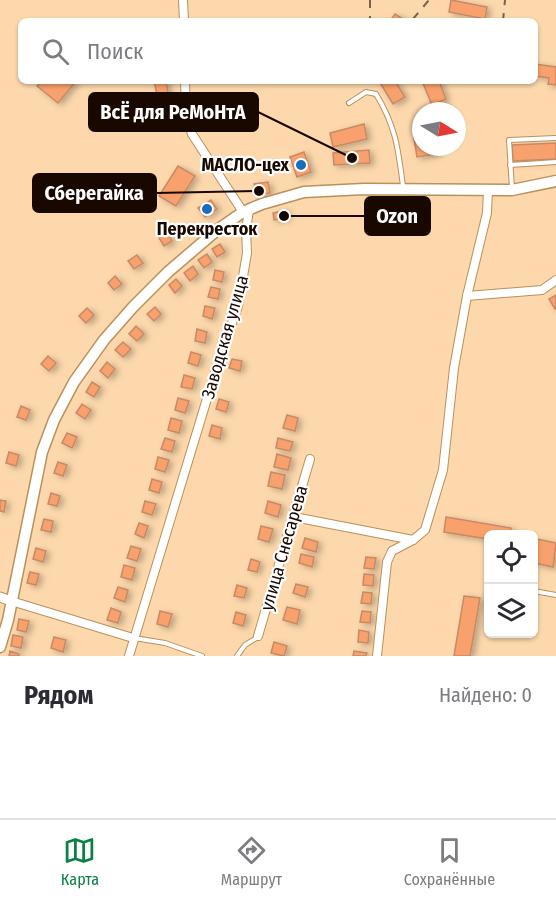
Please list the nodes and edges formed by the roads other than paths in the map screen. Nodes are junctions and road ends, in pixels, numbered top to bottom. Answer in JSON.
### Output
{"nodes":[{"id":1,"x":183,"y":0,"type":"edge"},
{"id":2,"x":184,"y":18,"type":"edge"},
{"id":3,"x":185,"y":84,"type":"edge"},
{"id":4,"x":349,"y":103,"type":"dead end"},
{"id":5,"x":556,"y":138,"type":"edge"},
{"id":6,"x":556,"y":162,"type":"edge"},
{"id":7,"x":510,"y":165,"type":"junction"},
{"id":8,"x":556,"y":181,"type":"edge"},
{"id":9,"x":404,"y":189,"type":"junction"},
{"id":10,"x":488,"y":190,"type":"junction"},
{"id":11,"x":512,"y":190,"type":"junction"},
{"id":12,"x":246,"y":211,"type":"junction"},
{"id":13,"x":556,"y":280,"type":"edge"},
{"id":14,"x":468,"y":297,"type":"junction"},
{"id":15,"x":310,"y":459,"type":"dead end"},
{"id":16,"x":294,"y":517,"type":"junction"},
{"id":17,"x":413,"y":540,"type":"junction"},
{"id":18,"x":538,"y":592,"type":"edge"},
{"id":19,"x":556,"y":595,"type":"edge"},
{"id":20,"x":0,"y":597,"type":"edge"},
{"id":21,"x":11,"y":601,"type":"junction"},
{"id":22,"x":258,"y":636,"type":"joint"},
{"id":23,"x":133,"y":638,"type":"junction"},
{"id":24,"x":0,"y":647,"type":"edge"},
{"id":25,"x":129,"y":656,"type":"edge"},
{"id":26,"x":202,"y":656,"type":"edge"},
{"id":27,"x":237,"y":656,"type":"edge"},
{"id":28,"x":377,"y":656,"type":"edge"}],
"edges":[{"from":1,"to":2,"type":"street"},
{"from":3,"to":12,"type":"street"},
{"from":4,"to":9,"type":"lane"},
{"from":5,"to":7,"type":"lane"},
{"from":6,"to":7,"type":"lane"},
{"from":7,"to":11,"type":"lane"},
{"from":8,"to":11,"type":"main road"},
{"from":9,"to":10,"type":"main road"},
{"from":9,"to":12,"type":"main road"},
{"from":10,"to":11,"type":"main road"},
{"from":10,"to":14,"type":"street"},
{"from":12,"to":21,"type":"main road"},
{"from":12,"to":23,"type":"street","name":"Заводская улица"},
{"from":13,"to":14,"type":"street"},
{"from":14,"to":17,"type":"street"},
{"from":15,"to":16,"type":"street","name":"улица Снесарева"},
{"from":16,"to":17,"type":"street"},
{"from":16,"to":22,"type":"street","name":"улица Снесарева"},
{"from":17,"to":28,"type":"street"},
{"from":18,"to":19,"type":"lane"},
{"from":20,"to":21,"type":"street"},
{"from":21,"to":23,"type":"street"},
{"from":21,"to":24,"type":"main road"},
{"from":22,"to":27,"type":"lane"},
{"from":23,"to":25,"type":"street","name":"Заводская улица"},
{"from":23,"to":26,"type":"lane"}]}
